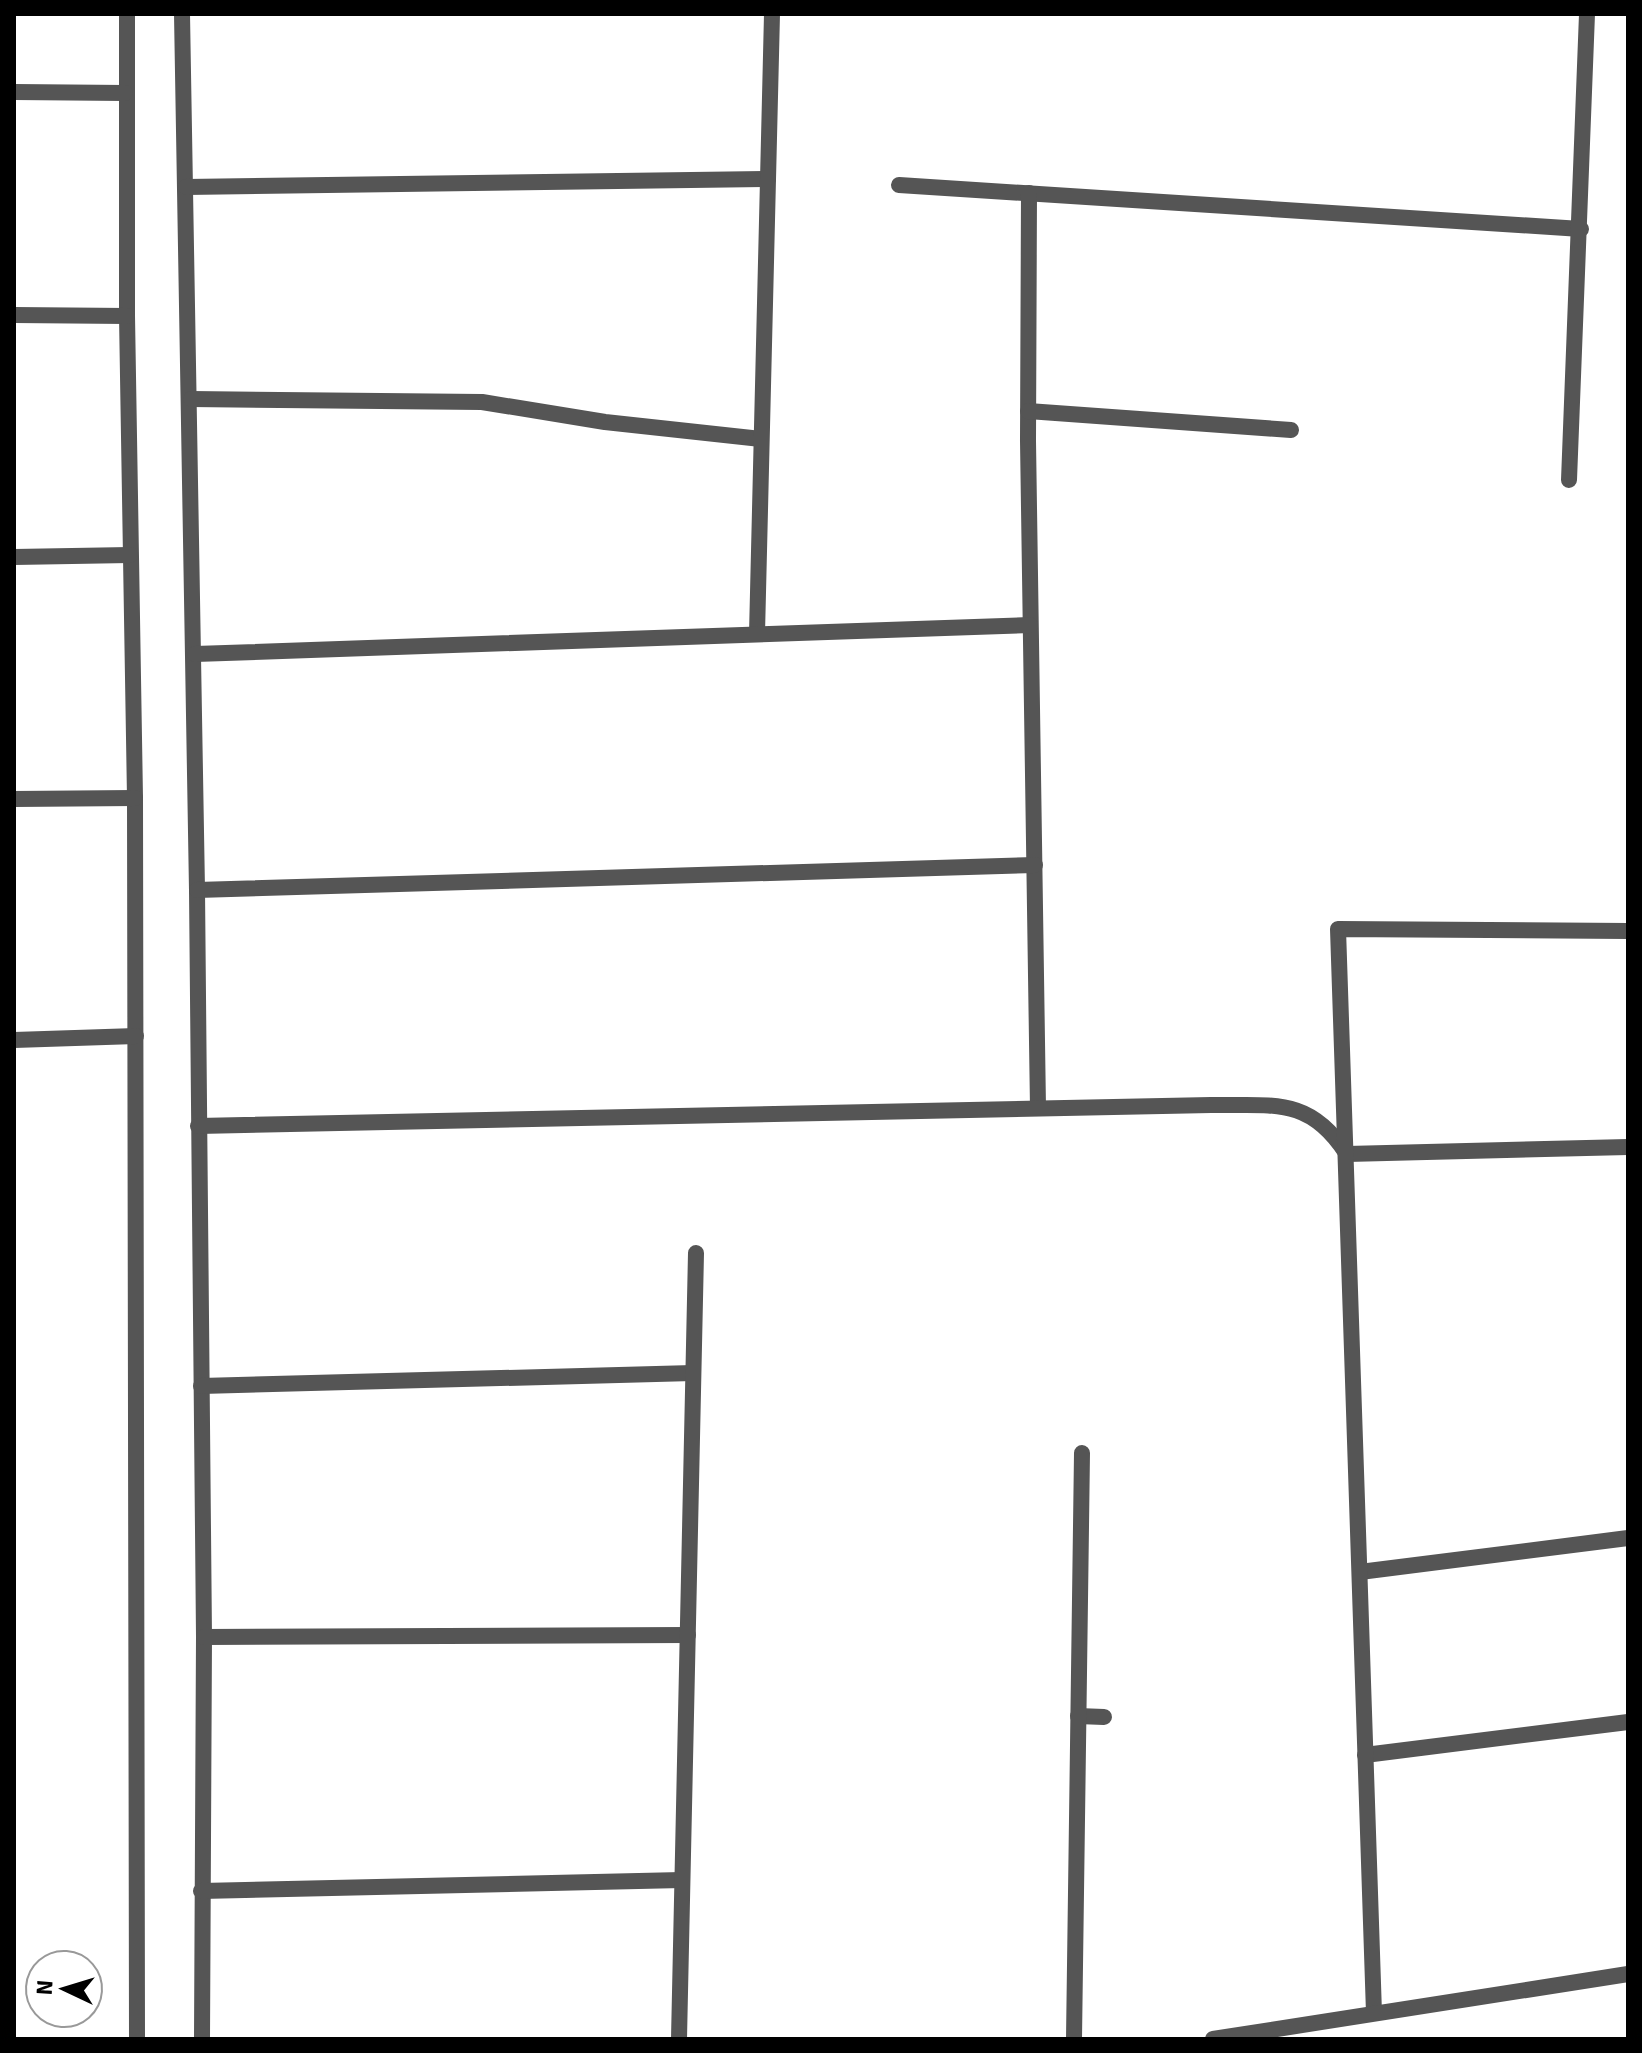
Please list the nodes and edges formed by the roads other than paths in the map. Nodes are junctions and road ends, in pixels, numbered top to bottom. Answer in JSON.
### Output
{"nodes":[{"id":1,"x":127,"y":14,"type":"edge"},
{"id":2,"x":182,"y":14,"type":"edge"},
{"id":3,"x":772,"y":14,"type":"edge"},
{"id":4,"x":1587,"y":14,"type":"edge"},
{"id":5,"x":14,"y":92,"type":"edge"},
{"id":6,"x":125,"y":93,"type":"junction"},
{"id":7,"x":768,"y":179,"type":"junction"},
{"id":8,"x":899,"y":185,"type":"dead end"},
{"id":9,"x":186,"y":187,"type":"junction"},
{"id":10,"x":1029,"y":193,"type":"junction"},
{"id":11,"x":1581,"y":229,"type":"junction"},
{"id":12,"x":14,"y":315,"type":"edge"},
{"id":13,"x":127,"y":316,"type":"junction"},
{"id":14,"x":191,"y":399,"type":"junction"},
{"id":15,"x":1028,"y":411,"type":"junction"},
{"id":16,"x":1291,"y":430,"type":"dead end"},
{"id":17,"x":761,"y":439,"type":"junction"},
{"id":18,"x":1569,"y":480,"type":"dead end"},
{"id":19,"x":130,"y":555,"type":"junction"},
{"id":20,"x":14,"y":557,"type":"edge"},
{"id":21,"x":1030,"y":625,"type":"junction"},
{"id":22,"x":757,"y":634,"type":"junction"},
{"id":23,"x":195,"y":654,"type":"junction"},
{"id":24,"x":135,"y":798,"type":"junction"},
{"id":25,"x":14,"y":799,"type":"edge"},
{"id":26,"x":1035,"y":865,"type":"junction"},
{"id":27,"x":197,"y":890,"type":"junction"},
{"id":28,"x":1628,"y":931,"type":"edge"},
{"id":29,"x":136,"y":1036,"type":"junction"},
{"id":30,"x":14,"y":1040,"type":"edge"},
{"id":31,"x":1038,"y":1108,"type":"junction"},
{"id":32,"x":198,"y":1126,"type":"junction"},
{"id":33,"x":1628,"y":1147,"type":"edge"},
{"id":34,"x":1347,"y":1154,"type":"junction"},
{"id":35,"x":696,"y":1253,"type":"dead end"},
{"id":36,"x":693,"y":1373,"type":"junction"},
{"id":37,"x":201,"y":1386,"type":"junction"},
{"id":38,"x":1082,"y":1453,"type":"dead end"},
{"id":39,"x":1628,"y":1538,"type":"edge"},
{"id":40,"x":1360,"y":1572,"type":"junction"},
{"id":41,"x":688,"y":1635,"type":"junction"},
{"id":42,"x":204,"y":1637,"type":"junction"},
{"id":43,"x":1078,"y":1716,"type":"junction"},
{"id":44,"x":1104,"y":1717,"type":"dead end"},
{"id":45,"x":1628,"y":1722,"type":"edge"},
{"id":46,"x":1365,"y":1755,"type":"junction"},
{"id":47,"x":682,"y":1880,"type":"junction"},
{"id":48,"x":201,"y":1891,"type":"junction"},
{"id":49,"x":1628,"y":1974,"type":"edge"},
{"id":50,"x":1374,"y":2013,"type":"junction"},
{"id":51,"x":137,"y":2039,"type":"edge"},
{"id":52,"x":202,"y":2039,"type":"edge"},
{"id":53,"x":679,"y":2039,"type":"edge"},
{"id":54,"x":1074,"y":2039,"type":"edge"},
{"id":55,"x":1213,"y":2039,"type":"edge"}],
"edges":[{"from":1,"to":6,"type":"street"},
{"from":2,"to":9,"type":"street"},
{"from":3,"to":7,"type":"street"},
{"from":4,"to":11,"type":"street"},
{"from":5,"to":6,"type":"street"},
{"from":6,"to":13,"type":"street"},
{"from":7,"to":9,"type":"street"},
{"from":7,"to":17,"type":"street"},
{"from":8,"to":10,"type":"street"},
{"from":9,"to":14,"type":"street"},
{"from":10,"to":11,"type":"street"},
{"from":10,"to":15,"type":"street"},
{"from":11,"to":18,"type":"street"},
{"from":12,"to":13,"type":"street"},
{"from":13,"to":19,"type":"street"},
{"from":14,"to":17,"type":"street"},
{"from":14,"to":23,"type":"street"},
{"from":15,"to":16,"type":"street"},
{"from":15,"to":21,"type":"street"},
{"from":17,"to":22,"type":"street"},
{"from":19,"to":20,"type":"street"},
{"from":19,"to":24,"type":"street"},
{"from":21,"to":22,"type":"street"},
{"from":21,"to":26,"type":"street"},
{"from":22,"to":23,"type":"street"},
{"from":23,"to":27,"type":"street"},
{"from":24,"to":25,"type":"street"},
{"from":24,"to":29,"type":"street"},
{"from":26,"to":27,"type":"street"},
{"from":26,"to":31,"type":"street"},
{"from":27,"to":32,"type":"street"},
{"from":28,"to":34,"type":"street"},
{"from":29,"to":30,"type":"street"},
{"from":29,"to":51,"type":"street"},
{"from":31,"to":32,"type":"street"},
{"from":31,"to":34,"type":"street"},
{"from":32,"to":37,"type":"street"},
{"from":33,"to":34,"type":"street"},
{"from":34,"to":40,"type":"street"},
{"from":35,"to":36,"type":"street"},
{"from":36,"to":37,"type":"street"},
{"from":36,"to":41,"type":"street"},
{"from":37,"to":42,"type":"street"},
{"from":38,"to":43,"type":"street"},
{"from":39,"to":40,"type":"street"},
{"from":40,"to":46,"type":"street"},
{"from":41,"to":42,"type":"street"},
{"from":41,"to":47,"type":"street"},
{"from":42,"to":48,"type":"street"},
{"from":43,"to":44,"type":"street"},
{"from":43,"to":54,"type":"street"},
{"from":45,"to":46,"type":"street"},
{"from":46,"to":50,"type":"street"},
{"from":47,"to":48,"type":"street"},
{"from":47,"to":53,"type":"street"},
{"from":48,"to":52,"type":"street"},
{"from":49,"to":50,"type":"street"},
{"from":50,"to":55,"type":"street"}]}
